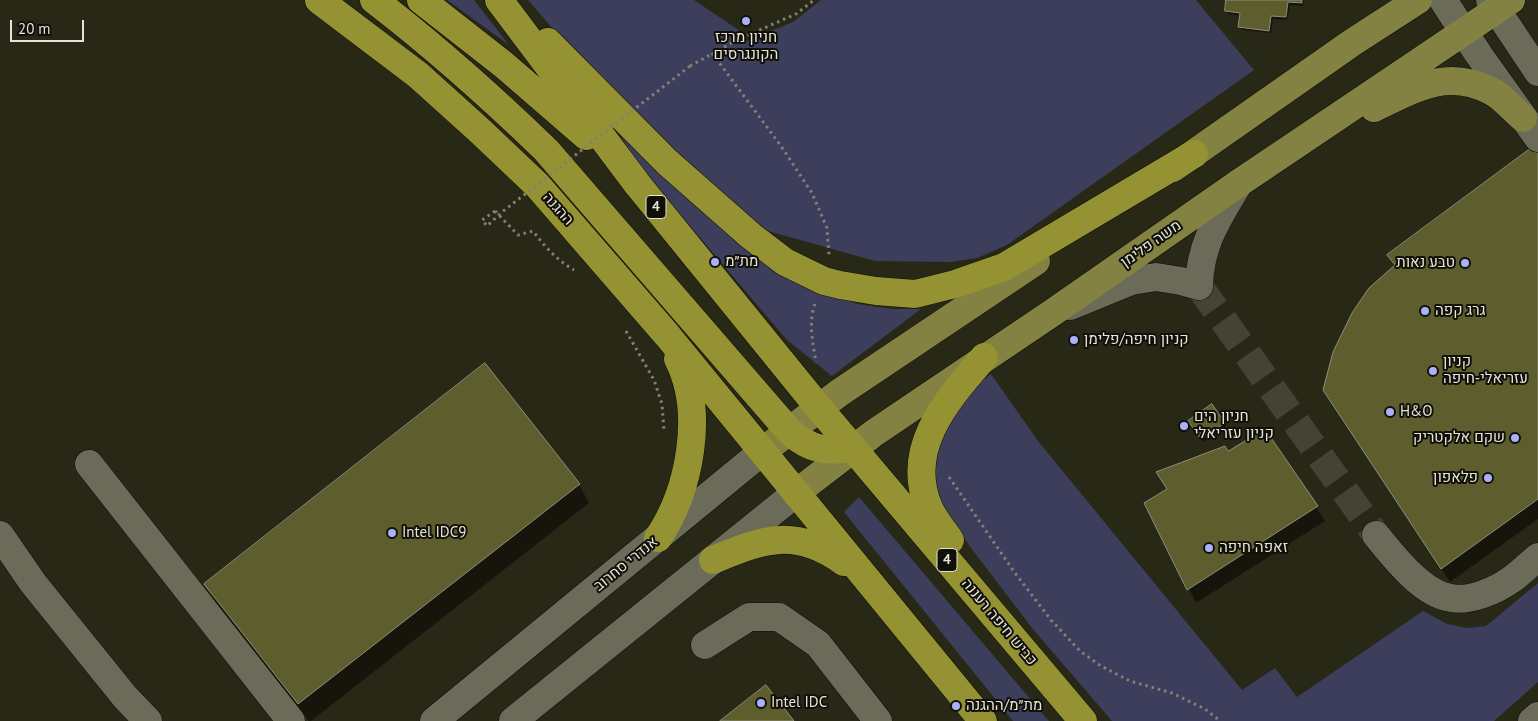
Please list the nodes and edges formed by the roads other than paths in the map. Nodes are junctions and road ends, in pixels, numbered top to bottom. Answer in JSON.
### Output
{"nodes":[{"id":1,"x":320,"y":0,"type":"edge"},
{"id":2,"x":374,"y":0,"type":"edge"},
{"id":3,"x":421,"y":0,"type":"edge"},
{"id":4,"x":499,"y":0,"type":"edge"},
{"id":5,"x":507,"y":0,"type":"edge"},
{"id":6,"x":1381,"y":0,"type":"edge"},
{"id":7,"x":1418,"y":0,"type":"edge"},
{"id":8,"x":1443,"y":0,"type":"edge"},
{"id":9,"x":1499,"y":3,"type":"edge"},
{"id":10,"x":1463,"y":31,"type":"junction"},
{"id":11,"x":1353,"y":42,"type":"junction"},
{"id":12,"x":1538,"y":72,"type":"edge"},
{"id":13,"x":1531,"y":128,"type":"edge"},
{"id":14,"x":1306,"y":138,"type":"junction"},
{"id":15,"x":1194,"y":154,"type":"junction"},
{"id":16,"x":1239,"y":183,"type":"junction"},
{"id":17,"x":638,"y":185,"type":"junction"},
{"id":18,"x":1052,"y":313,"type":"junction"},
{"id":19,"x":667,"y":335,"type":"junction"},
{"id":20,"x":984,"y":357,"type":"junction"},
{"id":21,"x":819,"y":408,"type":"junction"},
{"id":22,"x":789,"y":431,"type":"junction"},
{"id":23,"x":853,"y":448,"type":"junction"},
{"id":24,"x":763,"y":451,"type":"junction"},
{"id":25,"x":89,"y":464,"type":"dead end"},
{"id":26,"x":796,"y":493,"type":"junction"},
{"id":27,"x":0,"y":535,"type":"edge"},
{"id":28,"x":1376,"y":535,"type":"tunnel mouth"},
{"id":29,"x":658,"y":538,"type":"junction"},
{"id":30,"x":1538,"y":557,"type":"edge"},
{"id":31,"x":713,"y":560,"type":"junction"},
{"id":32,"x":872,"y":586,"type":"junction"},
{"id":33,"x":705,"y":645,"type":"dead end"},
{"id":34,"x":1040,"y":672,"type":"junction"},
{"id":35,"x":1538,"y":716,"type":"edge"},
{"id":36,"x":293,"y":719,"type":"edge"},
{"id":37,"x":148,"y":721,"type":"edge"},
{"id":38,"x":434,"y":721,"type":"edge"},
{"id":39,"x":513,"y":721,"type":"edge"},
{"id":40,"x":878,"y":721,"type":"edge"},
{"id":41,"x":983,"y":721,"type":"edge"},
{"id":42,"x":1083,"y":721,"type":"edge"},
{"id":43,"x":1532,"y":721,"type":"edge"}],
"edges":[{"from":1,"to":19,"type":"highway","name":"ההגנה"},
{"from":2,"to":22,"type":"highway"},
{"from":3,"to":17,"type":"highway"},
{"from":4,"to":17,"type":"highway","number":"4"},
{"from":5,"to":15,"type":"highway"},
{"from":6,"to":11,"type":"main road"},
{"from":7,"to":11,"type":"main road"},
{"from":8,"to":10,"type":"street"},
{"from":9,"to":10,"type":"main road","name":"משה פלימן"},
{"from":9,"to":12,"type":"street"},
{"from":10,"to":13,"type":"street"},
{"from":10,"to":14,"type":"main road","name":"משה פלימן"},
{"from":11,"to":15,"type":"main road"},
{"from":13,"to":14,"type":"main road"},
{"from":14,"to":16,"type":"main road","name":"משה פלימן"},
{"from":15,"to":21,"type":"main road"},
{"from":16,"to":18,"type":"main road","name":"משה פלימן"},
{"from":16,"to":18,"type":"street"},
{"from":17,"to":21,"type":"highway","number":"4"},
{"from":18,"to":20,"type":"main road","name":"משה פלימן"},
{"from":19,"to":24,"type":"highway","name":"ההגנה"},
{"from":19,"to":29,"type":"highway"},
{"from":20,"to":23,"type":"main road","name":"משה פלימן"},
{"from":20,"to":34,"type":"highway"},
{"from":21,"to":22,"type":"main road","name":"אנדרי סחרוב"},
{"from":21,"to":23,"type":"highway","name":"כביש חיפה רעננה","number":"4"},
{"from":22,"to":23,"type":"highway"},
{"from":22,"to":24,"type":"main road","name":"אנדרי סחרוב"},
{"from":23,"to":26,"type":"main road","name":"משה פלימן"},
{"from":23,"to":34,"type":"highway","name":"כביש חיפה רעננה","number":"4"},
{"from":24,"to":26,"type":"highway"},
{"from":24,"to":29,"type":"street","name":"אנדרי סחרוב"},
{"from":25,"to":36,"type":"street"},
{"from":26,"to":31,"type":"street"},
{"from":26,"to":32,"type":"highway"},
{"from":27,"to":37,"type":"street"},
{"from":28,"to":30,"type":"street"},
{"from":29,"to":38,"type":"street","name":"אנדרי סחרוב"},
{"from":31,"to":32,"type":"highway"},
{"from":31,"to":39,"type":"street"},
{"from":32,"to":41,"type":"highway"},
{"from":33,"to":40,"type":"street"},
{"from":34,"to":42,"type":"highway","name":"כביש חיפה רעננה","number":"4"},
{"from":35,"to":43,"type":"street"}]}
